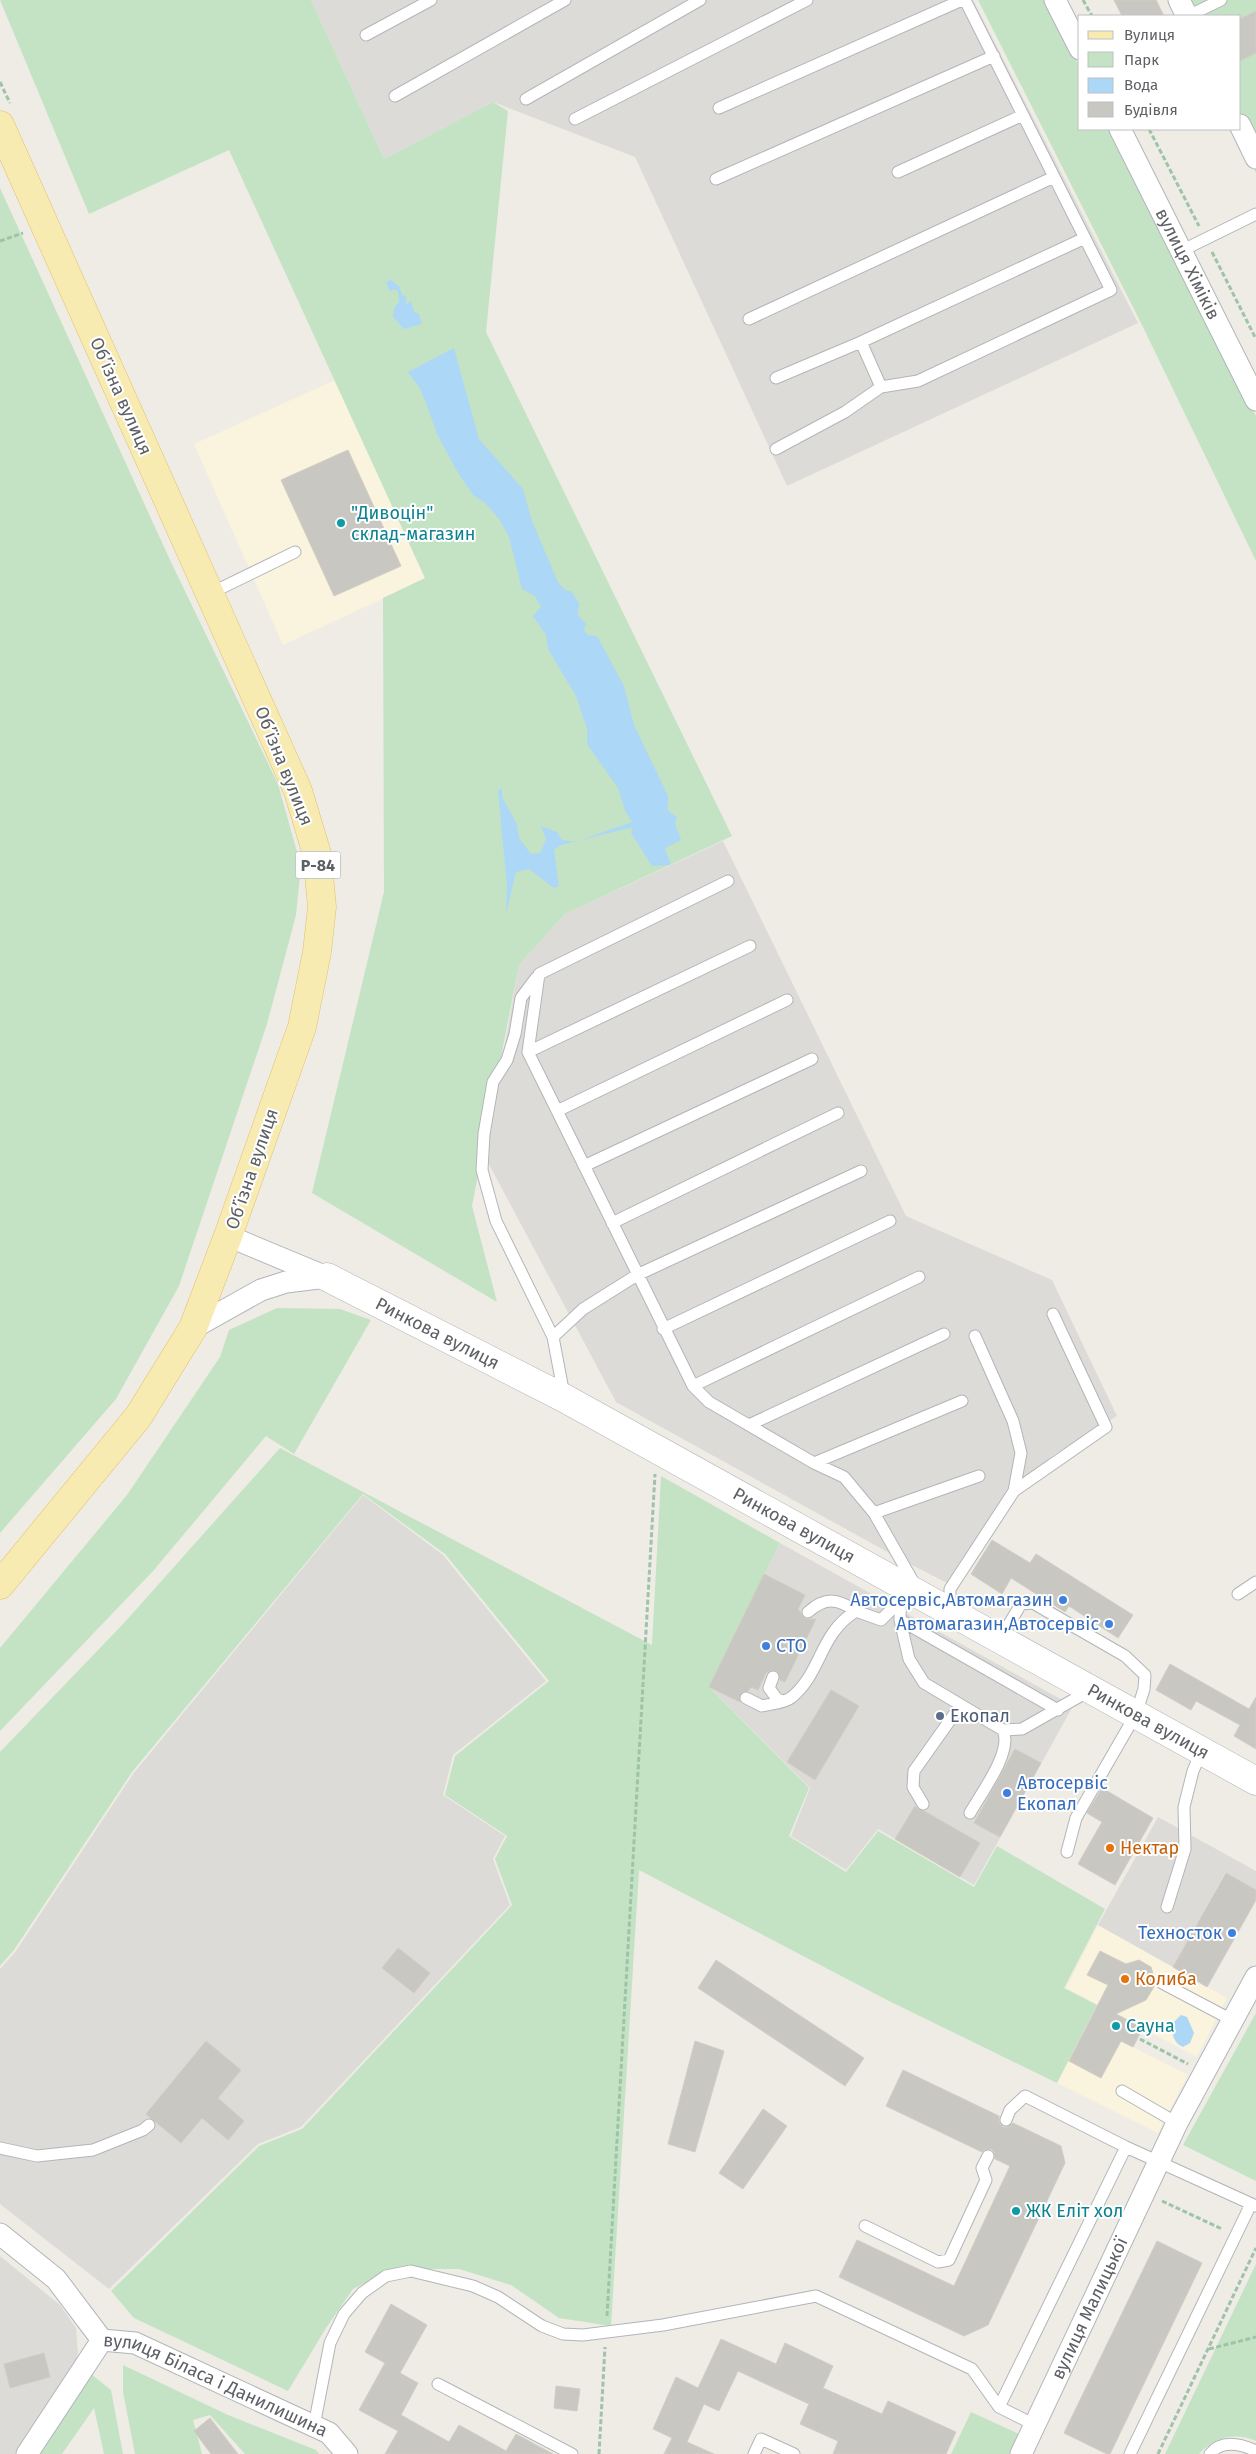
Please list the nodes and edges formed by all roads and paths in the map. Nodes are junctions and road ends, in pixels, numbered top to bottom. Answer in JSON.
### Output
{"nodes":[{"id":1,"x":431,"y":0,"type":"edge"},
{"id":2,"x":565,"y":0,"type":"edge"},
{"id":3,"x":700,"y":0,"type":"edge"},
{"id":4,"x":807,"y":0,"type":"edge"},
{"id":5,"x":964,"y":0,"type":"edge"},
{"id":6,"x":1055,"y":0,"type":"edge"},
{"id":7,"x":1083,"y":0,"type":"edge"},
{"id":8,"x":1179,"y":0,"type":"edge"},
{"id":9,"x":1221,"y":0,"type":"edge"},
{"id":10,"x":1091,"y":15,"type":"edge"},
{"id":11,"x":1187,"y":15,"type":"edge"},
{"id":12,"x":1190,"y":15,"type":"edge"},
{"id":13,"x":366,"y":35,"type":"dead end"},
{"id":14,"x":1078,"y":45,"type":"edge"},
{"id":15,"x":994,"y":56,"type":"junction"},
{"id":16,"x":395,"y":96,"type":"dead end"},
{"id":17,"x":526,"y":99,"type":"dead end"},
{"id":18,"x":719,"y":108,"type":"dead end"},
{"id":19,"x":1023,"y":115,"type":"junction"},
{"id":20,"x":575,"y":120,"type":"dead end"},
{"id":21,"x":0,"y":125,"type":"edge"},
{"id":22,"x":1241,"y":127,"type":"edge"},
{"id":23,"x":1120,"y":130,"type":"edge"},
{"id":24,"x":1256,"y":158,"type":"edge"},
{"id":25,"x":898,"y":172,"type":"dead end"},
{"id":26,"x":1054,"y":177,"type":"junction"},
{"id":27,"x":716,"y":178,"type":"dead end"},
{"id":28,"x":1256,"y":214,"type":"edge"},
{"id":29,"x":1085,"y":238,"type":"junction"},
{"id":30,"x":1181,"y":251,"type":"junction"},
{"id":31,"x":749,"y":319,"type":"dead end"},
{"id":32,"x":861,"y":342,"type":"junction"},
{"id":33,"x":776,"y":378,"type":"dead end"},
{"id":34,"x":881,"y":386,"type":"junction"},
{"id":35,"x":1256,"y":400,"type":"edge"},
{"id":36,"x":776,"y":449,"type":"dead end"},
{"id":37,"x":295,"y":552,"type":"dead end"},
{"id":38,"x":210,"y":594,"type":"junction"},
{"id":39,"x":728,"y":881,"type":"dead end"},
{"id":40,"x":750,"y":946,"type":"dead end"},
{"id":41,"x":538,"y":974,"type":"junction"},
{"id":42,"x":787,"y":1000,"type":"dead end"},
{"id":43,"x":528,"y":1052,"type":"junction"},
{"id":44,"x":812,"y":1059,"type":"dead end"},
{"id":45,"x":557,"y":1111,"type":"junction"},
{"id":46,"x":838,"y":1113,"type":"dead end"},
{"id":47,"x":584,"y":1166,"type":"junction"},
{"id":48,"x":861,"y":1171,"type":"dead end"},
{"id":49,"x":890,"y":1221,"type":"dead end"},
{"id":50,"x":612,"y":1223,"type":"junction"},
{"id":51,"x":228,"y":1236,"type":"junction"},
{"id":52,"x":637,"y":1275,"type":"junction"},
{"id":53,"x":327,"y":1277,"type":"junction"},
{"id":54,"x":919,"y":1277,"type":"dead end"},
{"id":55,"x":1053,"y":1314,"type":"dead end"},
{"id":56,"x":193,"y":1328,"type":"junction"},
{"id":57,"x":663,"y":1329,"type":"junction"},
{"id":58,"x":944,"y":1334,"type":"dead end"},
{"id":59,"x":975,"y":1336,"type":"dead end"},
{"id":60,"x":553,"y":1337,"type":"junction"},
{"id":61,"x":693,"y":1386,"type":"junction"},
{"id":62,"x":564,"y":1398,"type":"junction"},
{"id":63,"x":962,"y":1401,"type":"dead end"},
{"id":64,"x":749,"y":1425,"type":"junction"},
{"id":65,"x":656,"y":1449,"type":"junction"},
{"id":66,"x":814,"y":1464,"type":"junction"},
{"id":67,"x":979,"y":1476,"type":"dead end"},
{"id":68,"x":1014,"y":1491,"type":"junction"},
{"id":69,"x":874,"y":1513,"type":"junction"},
{"id":70,"x":1256,"y":1582,"type":"edge"},
{"id":71,"x":0,"y":1585,"type":"edge"},
{"id":72,"x":907,"y":1593,"type":"junction"},
{"id":73,"x":1238,"y":1594,"type":"dead end"},
{"id":74,"x":856,"y":1611,"type":"junction"},
{"id":75,"x":950,"y":1611,"type":"junction"},
{"id":76,"x":808,"y":1612,"type":"dead end"},
{"id":77,"x":900,"y":1620,"type":"junction"},
{"id":78,"x":1000,"y":1639,"type":"junction"},
{"id":79,"x":772,"y":1678,"type":"dead end"},
{"id":80,"x":1092,"y":1689,"type":"junction"},
{"id":81,"x":746,"y":1698,"type":"dead end"},
{"id":82,"x":784,"y":1701,"type":"junction"},
{"id":83,"x":960,"y":1706,"type":"junction"},
{"id":84,"x":1058,"y":1710,"type":"junction"},
{"id":85,"x":1136,"y":1714,"type":"junction"},
{"id":86,"x":1022,"y":1729,"type":"junction"},
{"id":87,"x":1003,"y":1730,"type":"junction"},
{"id":88,"x":1202,"y":1750,"type":"junction"},
{"id":89,"x":1004,"y":1753,"type":"junction"},
{"id":90,"x":1256,"y":1781,"type":"edge"},
{"id":91,"x":923,"y":1804,"type":"dead end"},
{"id":92,"x":970,"y":1813,"type":"dead end"},
{"id":93,"x":1067,"y":1852,"type":"dead end"},
{"id":94,"x":1167,"y":1907,"type":"dead end"},
{"id":95,"x":1256,"y":1978,"type":"edge"},
{"id":96,"x":1162,"y":1983,"type":"dead end"},
{"id":97,"x":1232,"y":2020,"type":"junction"},
{"id":98,"x":1140,"y":2039,"type":"dead end"},
{"id":99,"x":1204,"y":2072,"type":"junction"},
{"id":100,"x":1122,"y":2091,"type":"dead end"},
{"id":101,"x":1006,"y":2120,"type":"dead end"},
{"id":102,"x":1177,"y":2123,"type":"junction"},
{"id":103,"x":149,"y":2125,"type":"dead end"},
{"id":104,"x":1126,"y":2146,"type":"junction"},
{"id":105,"x":0,"y":2148,"type":"edge"},
{"id":106,"x":988,"y":2156,"type":"dead end"},
{"id":107,"x":1158,"y":2162,"type":"junction"},
{"id":108,"x":1144,"y":2192,"type":"junction"},
{"id":109,"x":1253,"y":2205,"type":"edge"},
{"id":110,"x":864,"y":2226,"type":"dead end"},
{"id":111,"x":0,"y":2234,"type":"edge"},
{"id":112,"x":1236,"y":2235,"type":"junction"},
{"id":113,"x":1256,"y":2247,"type":"edge"},
{"id":114,"x":606,"y":2332,"type":"junction"},
{"id":115,"x":1256,"y":2337,"type":"edge"},
{"id":116,"x":102,"y":2340,"type":"junction"},
{"id":117,"x":1209,"y":2349,"type":"junction"},
{"id":118,"x":438,"y":2384,"type":"dead end"},
{"id":119,"x":1000,"y":2407,"type":"junction"},
{"id":120,"x":1035,"y":2425,"type":"junction"},
{"id":121,"x":314,"y":2426,"type":"junction"},
{"id":122,"x":1256,"y":2451,"type":"edge"},
{"id":123,"x":27,"y":2454,"type":"edge"},
{"id":124,"x":347,"y":2454,"type":"edge"},
{"id":125,"x":572,"y":2454,"type":"edge"},
{"id":126,"x":599,"y":2454,"type":"edge"},
{"id":127,"x":754,"y":2454,"type":"edge"},
{"id":128,"x":794,"y":2454,"type":"edge"},
{"id":129,"x":1021,"y":2454,"type":"edge"},
{"id":130,"x":1130,"y":2454,"type":"edge"},
{"id":131,"x":1158,"y":2454,"type":"edge"},
{"id":132,"x":1210,"y":2454,"type":"edge"}],
"edges":[{"from":1,"to":13,"type":"lane"},
{"from":2,"to":16,"type":"lane"},
{"from":3,"to":17,"type":"lane"},
{"from":4,"to":20,"type":"lane"},
{"from":5,"to":15,"type":"lane"},
{"from":5,"to":18,"type":"lane"},
{"from":6,"to":14,"type":"street"},
{"from":7,"to":10,"type":"path"},
{"from":8,"to":11,"type":"street"},
{"from":9,"to":12,"type":"lane"},
{"from":15,"to":19,"type":"lane"},
{"from":15,"to":27,"type":"lane"},
{"from":19,"to":25,"type":"lane"},
{"from":19,"to":26,"type":"lane"},
{"from":21,"to":38,"type":"main road","name":"Обʼїзна вулиця","number":"Р-84"},
{"from":22,"to":24,"type":"street"},
{"from":23,"to":30,"type":"street","name":"вулиця Хіміків"},
{"from":26,"to":29,"type":"lane"},
{"from":26,"to":31,"type":"lane"},
{"from":28,"to":30,"type":"lane"},
{"from":29,"to":32,"type":"lane"},
{"from":29,"to":34,"type":"lane"},
{"from":30,"to":35,"type":"street","name":"вулиця Хіміків"},
{"from":32,"to":33,"type":"lane"},
{"from":32,"to":34,"type":"lane"},
{"from":34,"to":36,"type":"lane"},
{"from":37,"to":38,"type":"lane"},
{"from":38,"to":51,"type":"main road","name":"Обʼїзна вулиця","number":"Р-84"},
{"from":39,"to":41,"type":"lane"},
{"from":40,"to":43,"type":"lane"},
{"from":41,"to":43,"type":"lane"},
{"from":41,"to":60,"type":"lane"},
{"from":42,"to":45,"type":"lane"},
{"from":43,"to":45,"type":"lane"},
{"from":44,"to":47,"type":"lane"},
{"from":45,"to":47,"type":"lane"},
{"from":46,"to":50,"type":"lane"},
{"from":47,"to":50,"type":"lane"},
{"from":48,"to":52,"type":"lane"},
{"from":49,"to":57,"type":"lane"},
{"from":50,"to":52,"type":"lane"},
{"from":51,"to":53,"type":"street","name":"Ринкова вулиця"},
{"from":51,"to":56,"type":"main road","name":"Обʼїзна вулиця","number":"Р-84"},
{"from":52,"to":57,"type":"lane"},
{"from":52,"to":60,"type":"lane"},
{"from":53,"to":56,"type":"street"},
{"from":53,"to":62,"type":"main road","name":"Ринкова вулиця"},
{"from":54,"to":61,"type":"lane"},
{"from":55,"to":68,"type":"lane"},
{"from":56,"to":71,"type":"main road","name":"Обʼїзна вулиця","number":"Р-84"},
{"from":57,"to":61,"type":"lane"},
{"from":58,"to":64,"type":"lane"},
{"from":59,"to":68,"type":"lane"},
{"from":60,"to":62,"type":"lane"},
{"from":61,"to":64,"type":"lane"},
{"from":62,"to":65,"type":"main road","name":"Ринкова вулиця"},
{"from":63,"to":66,"type":"lane"},
{"from":64,"to":66,"type":"lane"},
{"from":65,"to":72,"type":"main road","name":"Ринкова вулиця"},
{"from":65,"to":114,"type":"path"},
{"from":66,"to":69,"type":"lane"},
{"from":67,"to":69,"type":"lane"},
{"from":68,"to":75,"type":"lane"},
{"from":69,"to":72,"type":"lane"},
{"from":70,"to":73,"type":"lane"},
{"from":72,"to":74,"type":"lane"},
{"from":72,"to":75,"type":"main road","name":"Ринкова вулиця"},
{"from":72,"to":77,"type":"lane"},
{"from":74,"to":76,"type":"lane"},
{"from":74,"to":82,"type":"lane"},
{"from":75,"to":78,"type":"main road","name":"Ринкова вулиця"},
{"from":77,"to":83,"type":"lane"},
{"from":77,"to":84,"type":"lane"},
{"from":78,"to":80,"type":"main road","name":"Ринкова вулиця"},
{"from":78,"to":85,"type":"lane"},
{"from":79,"to":82,"type":"lane"},
{"from":80,"to":84,"type":"lane"},
{"from":80,"to":85,"type":"main road","name":"Ринкова вулиця"},
{"from":81,"to":82,"type":"lane"},
{"from":83,"to":87,"type":"lane"},
{"from":83,"to":91,"type":"lane"},
{"from":84,"to":86,"type":"lane"},
{"from":85,"to":88,"type":"main road","name":"Ринкова вулиця"},
{"from":85,"to":93,"type":"lane"},
{"from":86,"to":87,"type":"lane"},
{"from":86,"to":89,"type":"lane"},
{"from":87,"to":89,"type":"lane"},
{"from":88,"to":90,"type":"main road","name":"Ринкова вулиця"},
{"from":88,"to":94,"type":"lane"},
{"from":89,"to":92,"type":"lane"},
{"from":95,"to":97,"type":"street","name":"вулиця Малицької"},
{"from":96,"to":97,"type":"lane"},
{"from":97,"to":99,"type":"street","name":"вулиця Малицької"},
{"from":98,"to":99,"type":"path"},
{"from":99,"to":102,"type":"street","name":"вулиця Малицької"},
{"from":100,"to":102,"type":"lane"},
{"from":101,"to":104,"type":"lane"},
{"from":102,"to":107,"type":"street","name":"вулиця Малицької"},
{"from":103,"to":105,"type":"lane"},
{"from":104,"to":107,"type":"lane"},
{"from":104,"to":119,"type":"lane"},
{"from":106,"to":110,"type":"lane"},
{"from":107,"to":108,"type":"street","name":"вулиця Малицької"},
{"from":107,"to":109,"type":"lane"},
{"from":108,"to":112,"type":"path"},
{"from":108,"to":120,"type":"street","name":"вулиця Малицької"},
{"from":109,"to":112,"type":"lane"},
{"from":111,"to":116,"type":"street","name":"вулиця Біласа і Данилишина"},
{"from":112,"to":113,"type":"path"},
{"from":112,"to":130,"type":"lane"},
{"from":113,"to":117,"type":"path"},
{"from":114,"to":119,"type":"lane"},
{"from":114,"to":121,"type":"lane"},
{"from":114,"to":126,"type":"path"},
{"from":115,"to":117,"type":"path"},
{"from":116,"to":121,"type":"street","name":"вулиця Біласа і Данилишина"},
{"from":116,"to":123,"type":"street"},
{"from":117,"to":131,"type":"path"},
{"from":118,"to":125,"type":"lane"},
{"from":119,"to":120,"type":"lane"},
{"from":120,"to":129,"type":"street","name":"вулиця Малицької"},
{"from":121,"to":124,"type":"street","name":"вулиця Біласа і Данилишина"},
{"from":122,"to":132,"type":"lane"},
{"from":127,"to":128,"type":"lane"}]}
